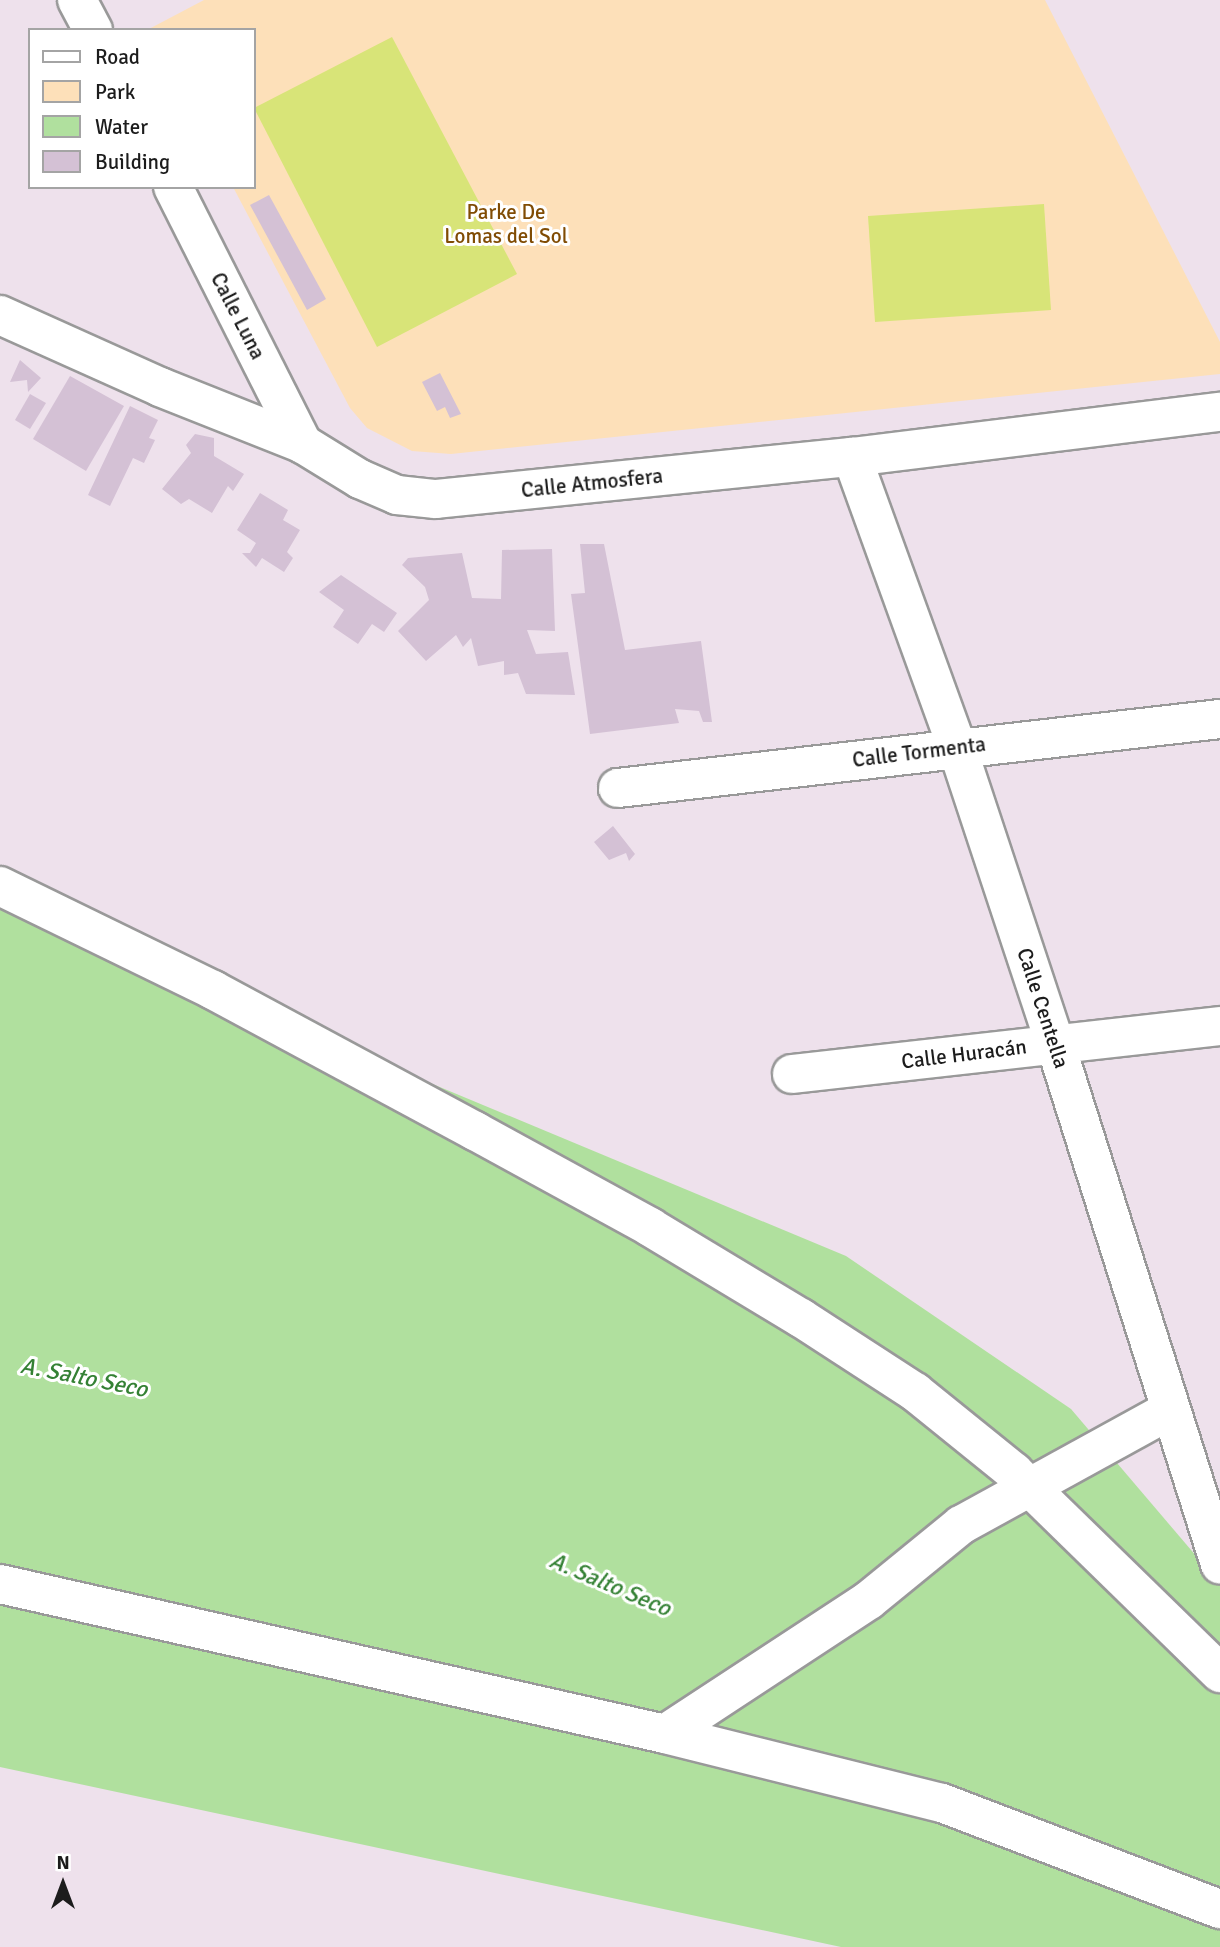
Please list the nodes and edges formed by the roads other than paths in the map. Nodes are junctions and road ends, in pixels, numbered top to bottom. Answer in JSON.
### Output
{"nodes":[{"id":1,"x":174,"y":189,"type":"edge"},
{"id":2,"x":0,"y":315,"type":"edge"},
{"id":3,"x":1220,"y":412,"type":"edge"},
{"id":4,"x":303,"y":444,"type":"junction"},
{"id":5,"x":852,"y":457,"type":"junction"},
{"id":6,"x":1220,"y":719,"type":"edge"},
{"id":7,"x":957,"y":747,"type":"junction"},
{"id":8,"x":618,"y":788,"type":"dead end"},
{"id":9,"x":0,"y":886,"type":"edge"},
{"id":10,"x":1220,"y":1026,"type":"edge"},
{"id":11,"x":1055,"y":1043,"type":"junction"},
{"id":12,"x":793,"y":1074,"type":"dead end"},
{"id":13,"x":1168,"y":1411,"type":"junction"},
{"id":14,"x":1029,"y":1486,"type":"junction"},
{"id":15,"x":1220,"y":1564,"type":"edge"},
{"id":16,"x":0,"y":1584,"type":"edge"},
{"id":17,"x":1220,"y":1672,"type":"edge"},
{"id":18,"x":665,"y":1734,"type":"junction"},
{"id":19,"x":1220,"y":1909,"type":"edge"}],
"edges":[{"from":1,"to":4,"type":"street","name":"Calle Luna"},
{"from":2,"to":4,"type":"street","name":"Calle Atmosfera"},
{"from":3,"to":5,"type":"street","name":"Calle Atmosfera"},
{"from":4,"to":5,"type":"street","name":"Calle Atmosfera"},
{"from":5,"to":7,"type":"street","name":"Calle Centella"},
{"from":6,"to":7,"type":"street","name":"Calle Tormenta"},
{"from":7,"to":8,"type":"street","name":"Calle Tormenta"},
{"from":7,"to":11,"type":"street","name":"Calle Centella"},
{"from":9,"to":14,"type":"street"},
{"from":10,"to":11,"type":"street","name":"Calle Huracán"},
{"from":11,"to":12,"type":"street","name":"Calle Huracán"},
{"from":11,"to":13,"type":"street","name":"Calle Centella"},
{"from":13,"to":14,"type":"street"},
{"from":13,"to":15,"type":"street","name":"Calle Centella"},
{"from":14,"to":17,"type":"street"},
{"from":14,"to":18,"type":"street"},
{"from":16,"to":18,"type":"street"},
{"from":18,"to":19,"type":"street"}]}
